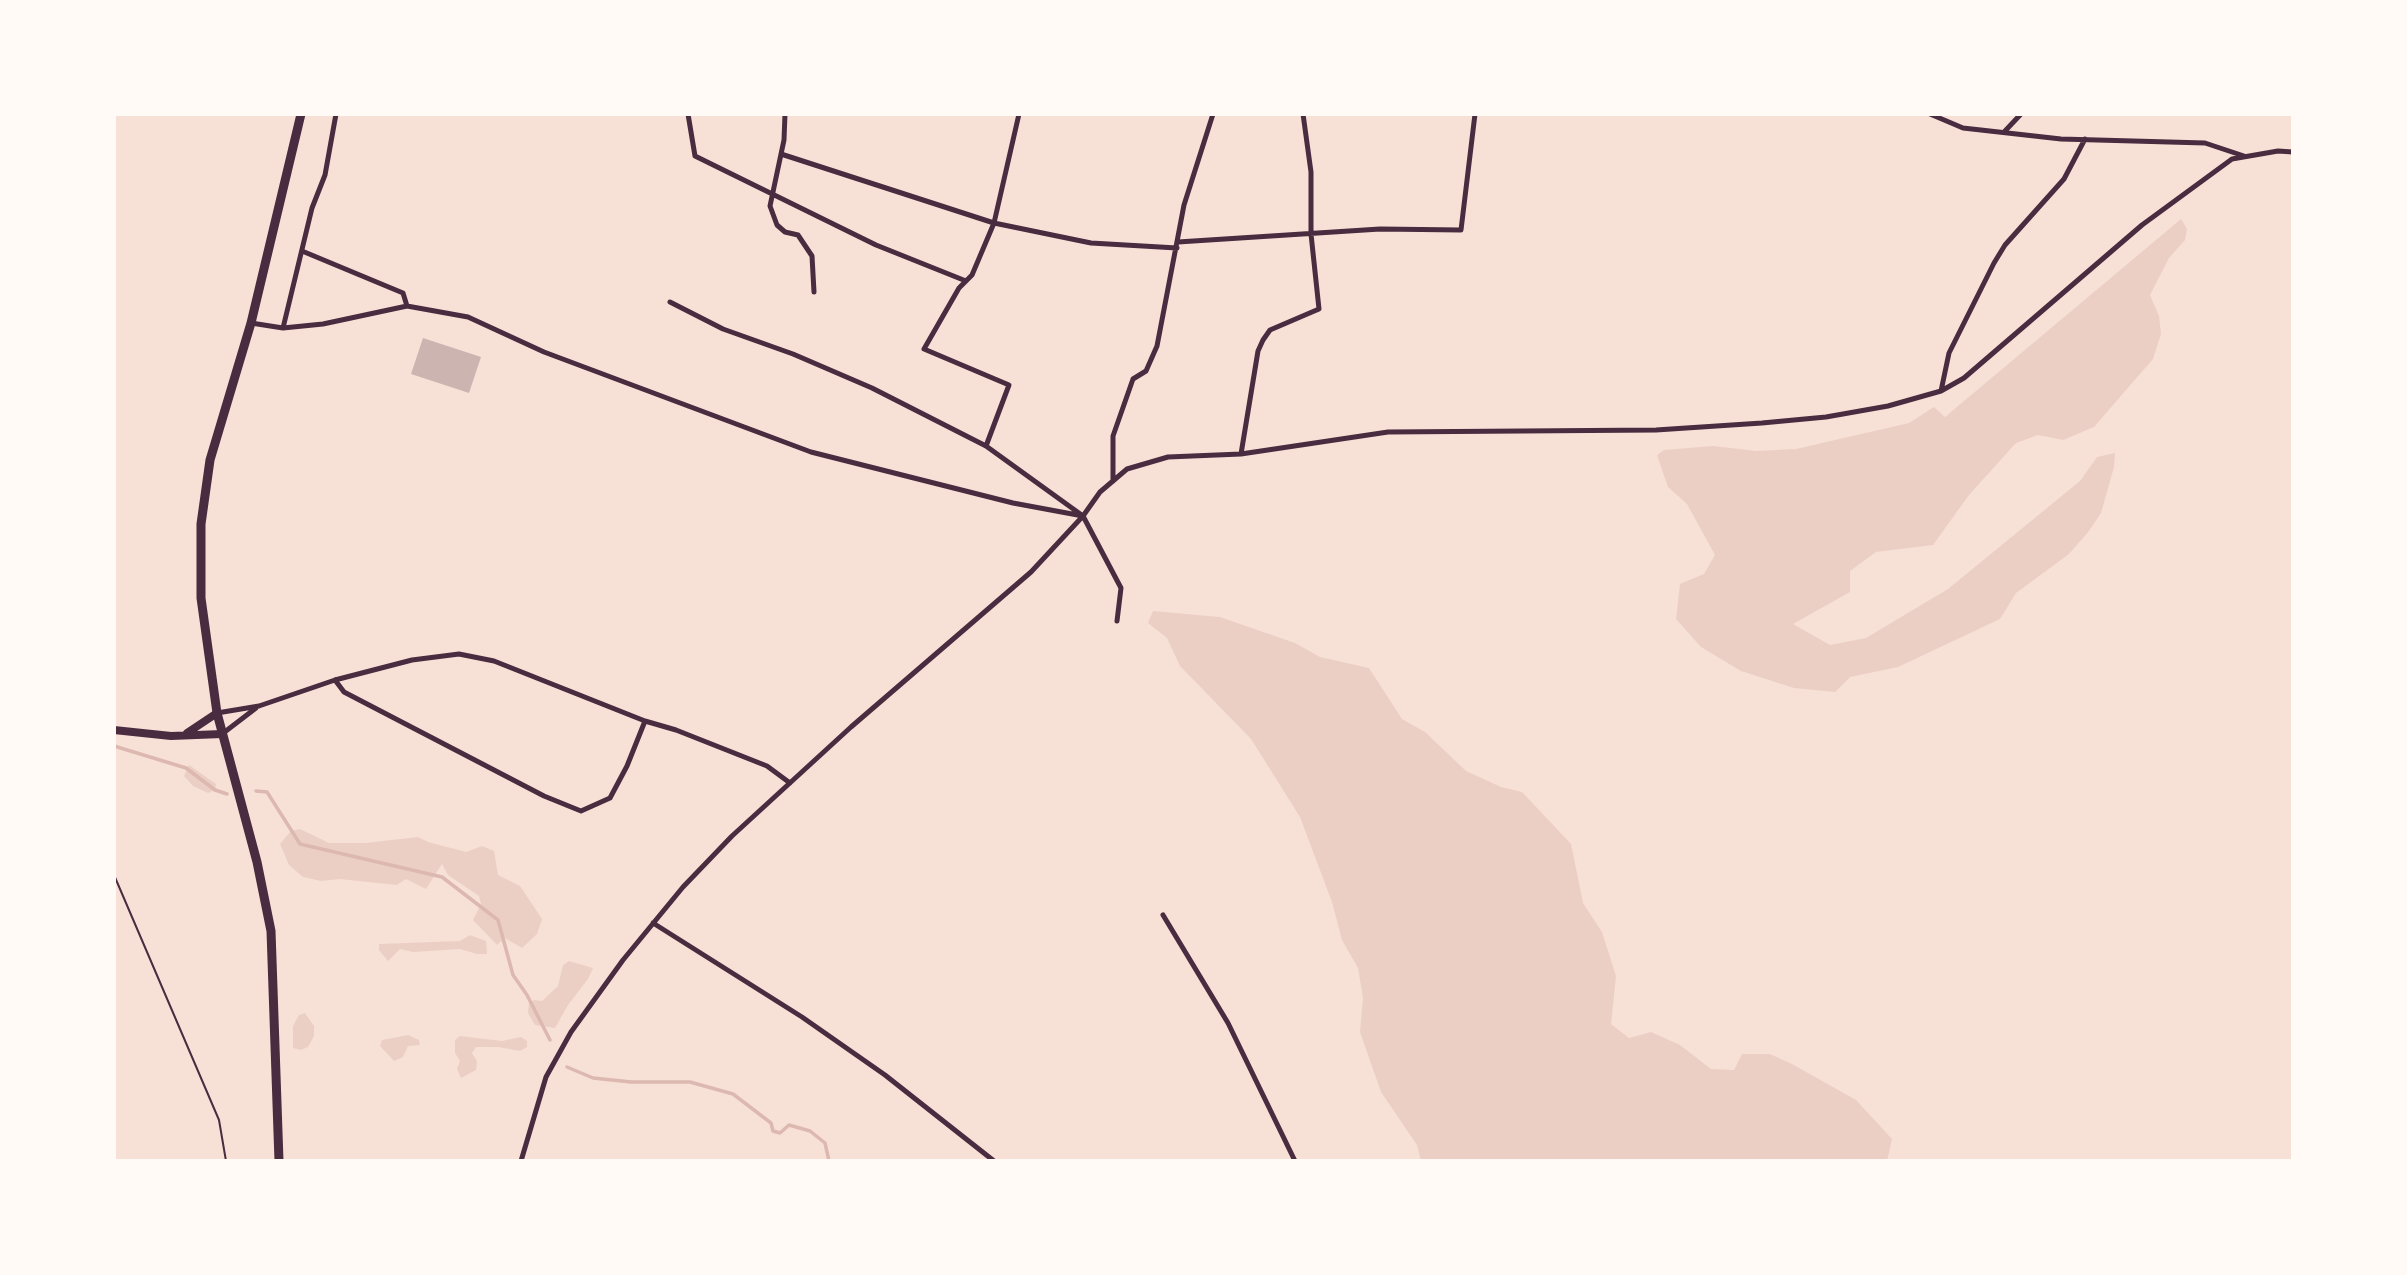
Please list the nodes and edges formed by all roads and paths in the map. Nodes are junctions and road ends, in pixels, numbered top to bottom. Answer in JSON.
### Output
{"nodes":[{"id":1,"x":301,"y":114,"type":"edge"},
{"id":2,"x":336,"y":114,"type":"edge"},
{"id":3,"x":688,"y":114,"type":"edge"},
{"id":4,"x":785,"y":114,"type":"edge"},
{"id":5,"x":1019,"y":114,"type":"edge"},
{"id":6,"x":1213,"y":114,"type":"edge"},
{"id":7,"x":1303,"y":114,"type":"edge"},
{"id":8,"x":1475,"y":114,"type":"edge"},
{"id":9,"x":1930,"y":114,"type":"edge"},
{"id":10,"x":2021,"y":114,"type":"edge"},
{"id":11,"x":2005,"y":131,"type":"junction"},
{"id":12,"x":2085,"y":139,"type":"junction"},
{"id":13,"x":2293,"y":152,"type":"edge"},
{"id":14,"x":781,"y":154,"type":"junction"},
{"id":15,"x":2245,"y":156,"type":"junction"},
{"id":16,"x":772,"y":193,"type":"junction"},
{"id":17,"x":994,"y":223,"type":"junction"},
{"id":18,"x":1311,"y":234,"type":"junction"},
{"id":19,"x":1177,"y":245,"type":"junction"},
{"id":20,"x":302,"y":251,"type":"junction"},
{"id":21,"x":966,"y":281,"type":"junction"},
{"id":22,"x":814,"y":292,"type":"dead end"},
{"id":23,"x":670,"y":302,"type":"dead end"},
{"id":24,"x":407,"y":306,"type":"junction"},
{"id":25,"x":251,"y":323,"type":"junction"},
{"id":26,"x":283,"y":328,"type":"junction"},
{"id":27,"x":1941,"y":391,"type":"junction"},
{"id":28,"x":986,"y":446,"type":"junction"},
{"id":29,"x":1241,"y":454,"type":"junction"},
{"id":30,"x":1113,"y":481,"type":"junction"},
{"id":31,"x":1083,"y":516,"type":"junction"},
{"id":32,"x":1117,"y":621,"type":"dead end"},
{"id":33,"x":335,"y":680,"type":"junction"},
{"id":34,"x":258,"y":706,"type":"junction"},
{"id":35,"x":217,"y":713,"type":"junction"},
{"id":36,"x":645,"y":721,"type":"junction"},
{"id":37,"x":114,"y":730,"type":"edge"},
{"id":38,"x":187,"y":733,"type":"junction"},
{"id":39,"x":222,"y":734,"type":"junction"},
{"id":40,"x":790,"y":783,"type":"junction"},
{"id":41,"x":114,"y":875,"type":"edge"},
{"id":42,"x":1163,"y":915,"type":"dead end"},
{"id":43,"x":653,"y":923,"type":"junction"},
{"id":44,"x":226,"y":1161,"type":"edge"},
{"id":45,"x":279,"y":1161,"type":"edge"},
{"id":46,"x":521,"y":1161,"type":"edge"},
{"id":47,"x":994,"y":1161,"type":"edge"},
{"id":48,"x":1295,"y":1161,"type":"edge"}],
"edges":[{"from":1,"to":25,"type":"main road"},
{"from":2,"to":20,"type":"street"},
{"from":3,"to":16,"type":"street"},
{"from":4,"to":14,"type":"street"},
{"from":5,"to":17,"type":"street"},
{"from":6,"to":19,"type":"street"},
{"from":7,"to":18,"type":"street"},
{"from":8,"to":18,"type":"street"},
{"from":9,"to":11,"type":"street"},
{"from":10,"to":11,"type":"street"},
{"from":11,"to":12,"type":"street"},
{"from":12,"to":15,"type":"street"},
{"from":12,"to":27,"type":"street"},
{"from":13,"to":15,"type":"street"},
{"from":14,"to":16,"type":"street"},
{"from":14,"to":17,"type":"street"},
{"from":15,"to":27,"type":"street"},
{"from":16,"to":21,"type":"street"},
{"from":16,"to":22,"type":"street"},
{"from":17,"to":19,"type":"street"},
{"from":17,"to":21,"type":"street"},
{"from":18,"to":19,"type":"street"},
{"from":18,"to":29,"type":"street"},
{"from":19,"to":30,"type":"street"},
{"from":20,"to":24,"type":"street"},
{"from":20,"to":26,"type":"street"},
{"from":21,"to":28,"type":"street"},
{"from":23,"to":28,"type":"street"},
{"from":24,"to":26,"type":"street"},
{"from":24,"to":31,"type":"street"},
{"from":25,"to":26,"type":"street"},
{"from":25,"to":35,"type":"main road"},
{"from":27,"to":29,"type":"street"},
{"from":28,"to":31,"type":"street"},
{"from":29,"to":30,"type":"street"},
{"from":30,"to":31,"type":"street"},
{"from":31,"to":32,"type":"street"},
{"from":31,"to":40,"type":"street"},
{"from":33,"to":34,"type":"street"},
{"from":33,"to":36,"type":"street"},
{"from":33,"to":36,"type":"street"},
{"from":34,"to":35,"type":"street"},
{"from":34,"to":39,"type":"street"},
{"from":35,"to":38,"type":"main road"},
{"from":35,"to":39,"type":"main road"},
{"from":36,"to":40,"type":"street"},
{"from":37,"to":38,"type":"main road"},
{"from":38,"to":39,"type":"main road"},
{"from":39,"to":45,"type":"main road"},
{"from":40,"to":43,"type":"street"},
{"from":41,"to":44,"type":"path"},
{"from":42,"to":48,"type":"street"},
{"from":43,"to":46,"type":"street"},
{"from":43,"to":47,"type":"street"}]}
